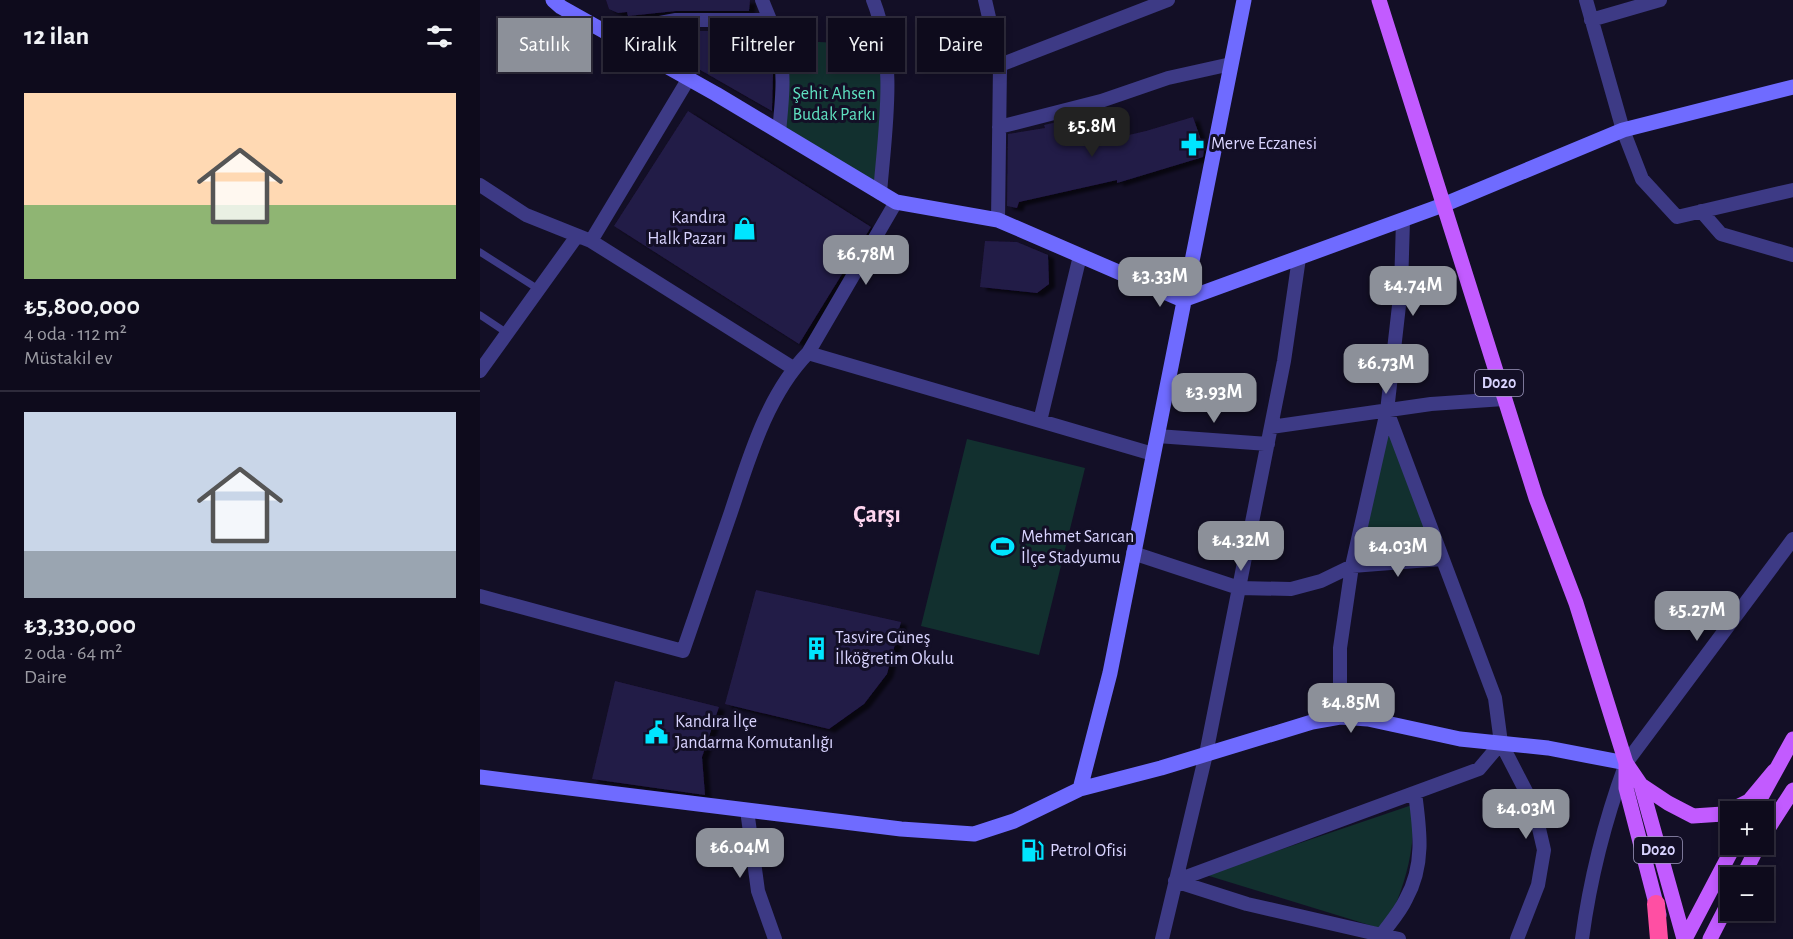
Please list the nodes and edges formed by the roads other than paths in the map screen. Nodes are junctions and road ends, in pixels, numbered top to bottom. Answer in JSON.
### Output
{"nodes":[{"id":1,"x":552,"y":0,"type":"edge"},
{"id":2,"x":762,"y":0,"type":"edge"},
{"id":3,"x":873,"y":0,"type":"edge"},
{"id":4,"x":985,"y":0,"type":"edge"},
{"id":5,"x":1168,"y":0,"type":"edge"},
{"id":6,"x":1244,"y":0,"type":"edge"},
{"id":7,"x":1379,"y":0,"type":"edge"},
{"id":8,"x":1586,"y":0,"type":"edge"},
{"id":9,"x":1657,"y":0,"type":"edge"},
{"id":10,"x":1138,"y":5,"type":"edge"},
{"id":11,"x":768,"y":18,"type":"edge"},
{"id":12,"x":989,"y":18,"type":"edge"},
{"id":13,"x":1591,"y":20,"type":"junction"},
{"id":14,"x":603,"y":30,"type":"edge"},
{"id":15,"x":1004,"y":62,"type":"edge"},
{"id":16,"x":1231,"y":63,"type":"junction"},
{"id":17,"x":678,"y":72,"type":"edge"},
{"id":18,"x":782,"y":72,"type":"edge"},
{"id":19,"x":1000,"y":72,"type":"edge"},
{"id":20,"x":689,"y":78,"type":"junction"},
{"id":21,"x":1793,"y":87,"type":"edge"},
{"id":22,"x":999,"y":127,"type":"junction"},
{"id":23,"x":1623,"y":130,"type":"junction"},
{"id":24,"x":779,"y":132,"type":"junction"},
{"id":25,"x":480,"y":185,"type":"edge"},
{"id":26,"x":1793,"y":190,"type":"edge"},
{"id":27,"x":880,"y":193,"type":"junction"},
{"id":28,"x":896,"y":202,"type":"junction"},
{"id":29,"x":1443,"y":205,"type":"junction"},
{"id":30,"x":1701,"y":211,"type":"junction"},
{"id":31,"x":998,"y":220,"type":"junction"},
{"id":32,"x":1403,"y":220,"type":"junction"},
{"id":33,"x":577,"y":236,"type":"junction"},
{"id":34,"x":591,"y":241,"type":"junction"},
{"id":35,"x":480,"y":252,"type":"edge"},
{"id":36,"x":1793,"y":255,"type":"edge"},
{"id":37,"x":1080,"y":256,"type":"junction"},
{"id":38,"x":1299,"y":258,"type":"junction"},
{"id":39,"x":538,"y":290,"type":"junction"},
{"id":40,"x":1183,"y":300,"type":"junction"},
{"id":41,"x":480,"y":315,"type":"edge"},
{"id":42,"x":507,"y":333,"type":"junction"},
{"id":43,"x":808,"y":353,"type":"junction"},
{"id":44,"x":793,"y":368,"type":"junction"},
{"id":45,"x":480,"y":371,"type":"edge"},
{"id":46,"x":1504,"y":399,"type":"junction"},
{"id":47,"x":1388,"y":411,"type":"junction"},
{"id":48,"x":1040,"y":421,"type":"junction"},
{"id":49,"x":1272,"y":427,"type":"junction"},
{"id":50,"x":1157,"y":436,"type":"junction"},
{"id":51,"x":1268,"y":444,"type":"junction"},
{"id":52,"x":1153,"y":454,"type":"junction"},
{"id":53,"x":1793,"y":539,"type":"edge"},
{"id":54,"x":1134,"y":553,"type":"junction"},
{"id":55,"x":1442,"y":559,"type":"junction"},
{"id":56,"x":1352,"y":566,"type":"junction"},
{"id":57,"x":1239,"y":588,"type":"junction"},
{"id":58,"x":480,"y":596,"type":"edge"},
{"id":59,"x":1340,"y":717,"type":"junction"},
{"id":60,"x":1793,"y":739,"type":"edge"},
{"id":61,"x":1501,"y":743,"type":"junction"},
{"id":62,"x":1206,"y":754,"type":"junction"},
{"id":63,"x":1626,"y":763,"type":"junction"},
{"id":64,"x":1774,"y":771,"type":"junction"},
{"id":65,"x":480,"y":777,"type":"edge"},
{"id":66,"x":1641,"y":785,"type":"junction"},
{"id":67,"x":1080,"y":789,"type":"junction"},
{"id":68,"x":1793,"y":790,"type":"edge"},
{"id":69,"x":1415,"y":793,"type":"junction"},
{"id":70,"x":1759,"y":801,"type":"edge"},
{"id":71,"x":747,"y":810,"type":"junction"},
{"id":72,"x":1774,"y":819,"type":"edge"},
{"id":73,"x":1729,"y":855,"type":"edge"},
{"id":74,"x":1175,"y":881,"type":"junction"},
{"id":75,"x":1656,"y":904,"type":"junction"},
{"id":76,"x":1720,"y":920,"type":"edge"},
{"id":77,"x":1723,"y":921,"type":"edge"},
{"id":78,"x":1382,"y":934,"type":"junction"},
{"id":79,"x":775,"y":939,"type":"edge"},
{"id":80,"x":1162,"y":939,"type":"edge"},
{"id":81,"x":1399,"y":939,"type":"edge"},
{"id":82,"x":1516,"y":939,"type":"edge"},
{"id":83,"x":1582,"y":939,"type":"edge"},
{"id":84,"x":1659,"y":939,"type":"edge"},
{"id":85,"x":1666,"y":939,"type":"edge"},
{"id":86,"x":1684,"y":939,"type":"edge"},
{"id":87,"x":1710,"y":939,"type":"edge"},
{"id":88,"x":1721,"y":939,"type":"edge"}],
"edges":[{"from":1,"to":14,"type":"street"},
{"from":2,"to":11,"type":"street"},
{"from":3,"to":27,"type":"street"},
{"from":4,"to":12,"type":"street"},
{"from":5,"to":10,"type":"street"},
{"from":6,"to":16,"type":"street"},
{"from":7,"to":29,"type":"main road","number":"D020"},
{"from":8,"to":13,"type":"street"},
{"from":9,"to":13,"type":"street"},
{"from":10,"to":15,"type":"street"},
{"from":13,"to":23,"type":"street"},
{"from":16,"to":22,"type":"street"},
{"from":16,"to":40,"type":"street"},
{"from":17,"to":20,"type":"street"},
{"from":18,"to":24,"type":"street"},
{"from":19,"to":22,"type":"street"},
{"from":20,"to":24,"type":"street"},
{"from":20,"to":34,"type":"street"},
{"from":21,"to":23,"type":"street"},
{"from":22,"to":31,"type":"street"},
{"from":23,"to":29,"type":"street"},
{"from":23,"to":30,"type":"street"},
{"from":24,"to":27,"type":"street"},
{"from":25,"to":33,"type":"street"},
{"from":26,"to":30,"type":"street"},
{"from":27,"to":28,"type":"street"},
{"from":28,"to":31,"type":"street"},
{"from":28,"to":43,"type":"street"},
{"from":29,"to":32,"type":"street"},
{"from":29,"to":46,"type":"main road","number":"D020"},
{"from":30,"to":36,"type":"street"},
{"from":31,"to":37,"type":"street"},
{"from":32,"to":38,"type":"street"},
{"from":32,"to":47,"type":"street"},
{"from":33,"to":34,"type":"street"},
{"from":33,"to":39,"type":"street"},
{"from":34,"to":44,"type":"street"},
{"from":35,"to":39,"type":"lane"},
{"from":37,"to":40,"type":"street"},
{"from":37,"to":48,"type":"street"},
{"from":38,"to":40,"type":"street"},
{"from":38,"to":49,"type":"street"},
{"from":39,"to":42,"type":"street"},
{"from":40,"to":50,"type":"street"},
{"from":41,"to":42,"type":"lane"},
{"from":42,"to":45,"type":"street"},
{"from":43,"to":44,"type":"street"},
{"from":43,"to":48,"type":"street"},
{"from":44,"to":58,"type":"street"},
{"from":46,"to":47,"type":"street"},
{"from":46,"to":63,"type":"main road","number":"D020"},
{"from":47,"to":49,"type":"street"},
{"from":47,"to":55,"type":"street"},
{"from":47,"to":56,"type":"street"},
{"from":48,"to":52,"type":"street"},
{"from":49,"to":51,"type":"street"},
{"from":50,"to":51,"type":"street"},
{"from":50,"to":52,"type":"street"},
{"from":51,"to":57,"type":"street"},
{"from":52,"to":54,"type":"street"},
{"from":53,"to":63,"type":"street"},
{"from":54,"to":57,"type":"street"},
{"from":54,"to":67,"type":"street"},
{"from":55,"to":56,"type":"street"},
{"from":55,"to":61,"type":"street"},
{"from":56,"to":57,"type":"street"},
{"from":56,"to":59,"type":"street"},
{"from":57,"to":62,"type":"street"},
{"from":59,"to":61,"type":"street"},
{"from":59,"to":62,"type":"street"},
{"from":60,"to":64,"type":"main road"},
{"from":61,"to":63,"type":"street"},
{"from":61,"to":69,"type":"street"},
{"from":61,"to":82,"type":"street"},
{"from":62,"to":67,"type":"street"},
{"from":62,"to":74,"type":"street"},
{"from":63,"to":66,"type":"main road","number":"D020"},
{"from":63,"to":75,"type":"main road","number":"D020"},
{"from":63,"to":83,"type":"street"},
{"from":64,"to":66,"type":"main road"},
{"from":64,"to":70,"type":"main road"},
{"from":65,"to":71,"type":"street"},
{"from":66,"to":86,"type":"main road","number":"D020"},
{"from":67,"to":71,"type":"street"},
{"from":68,"to":72,"type":"main road"},
{"from":69,"to":74,"type":"street"},
{"from":69,"to":78,"type":"street"},
{"from":71,"to":79,"type":"street"},
{"from":73,"to":86,"type":"main road"},
{"from":74,"to":78,"type":"street"},
{"from":74,"to":80,"type":"street"},
{"from":75,"to":84,"type":"highway"},
{"from":75,"to":85,"type":"main road","number":"D020"},
{"from":76,"to":87,"type":"main road"},
{"from":77,"to":88,"type":"main road"},
{"from":78,"to":81,"type":"street"}]}
